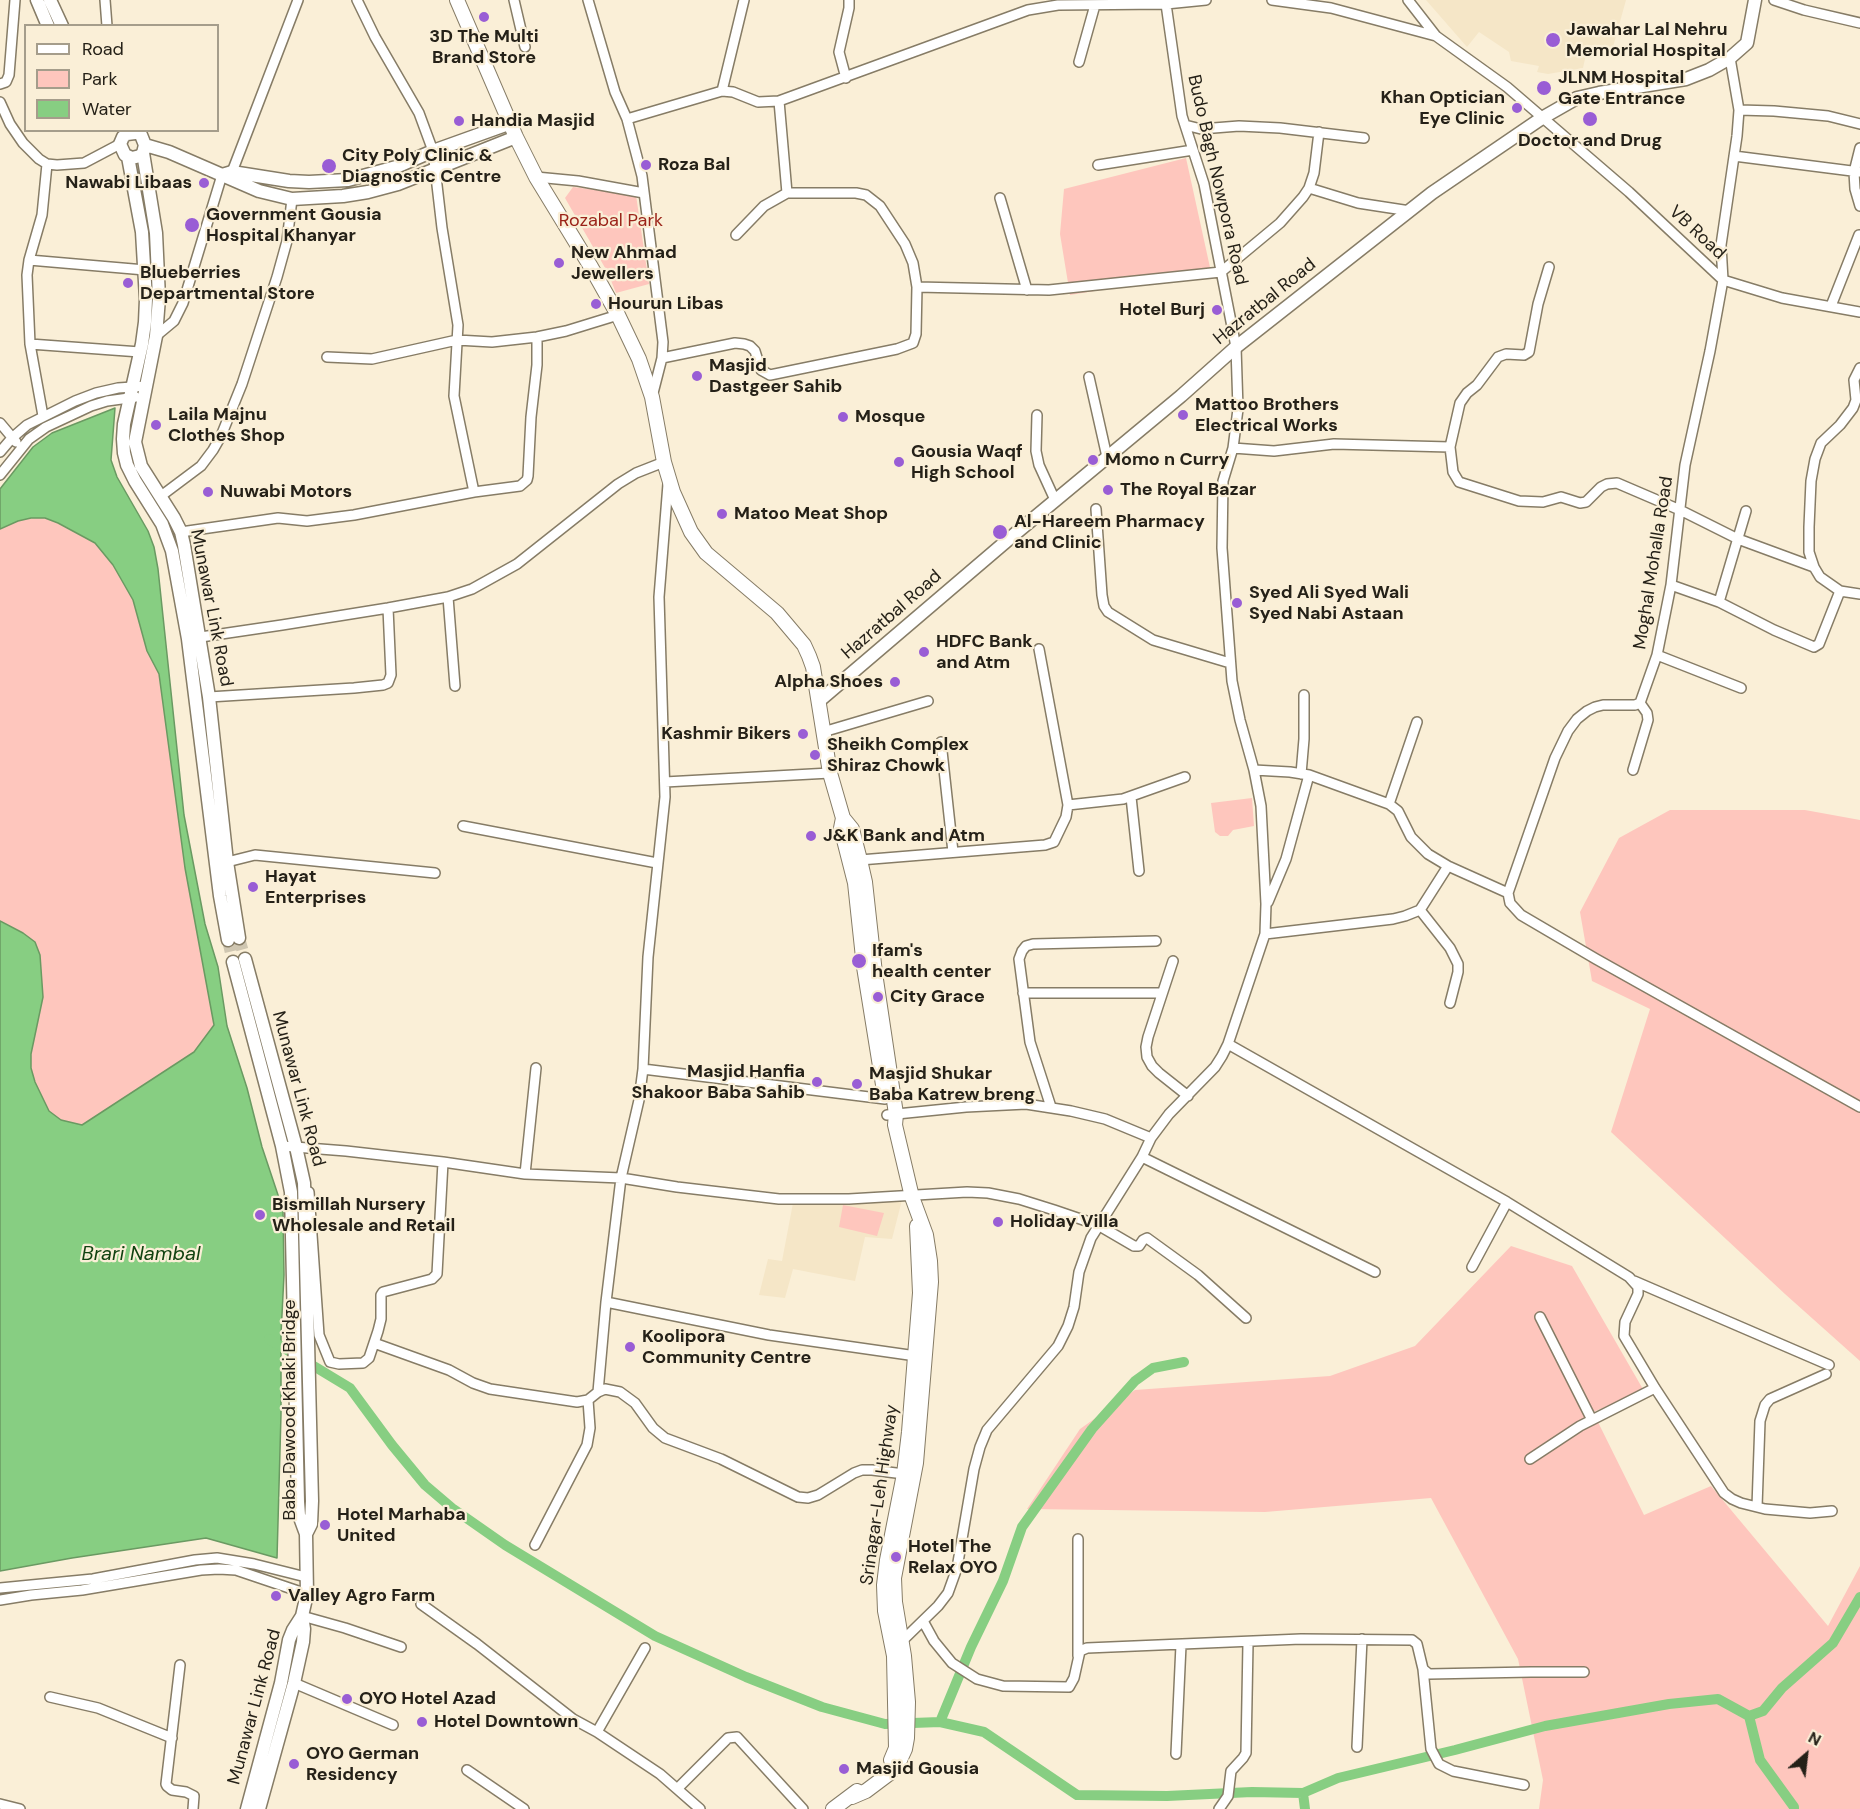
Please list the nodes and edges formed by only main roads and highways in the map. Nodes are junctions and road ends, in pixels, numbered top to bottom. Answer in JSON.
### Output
{"nodes":[{"id":1,"x":37,"y":0,"type":"edge"},
{"id":2,"x":50,"y":0,"type":"edge"},
{"id":3,"x":457,"y":0,"type":"edge"},
{"id":4,"x":1755,"y":0,"type":"edge"},
{"id":5,"x":47,"y":24,"type":"edge"},
{"id":6,"x":61,"y":24,"type":"edge"},
{"id":7,"x":513,"y":130,"type":"junction"},
{"id":8,"x":126,"y":135,"type":"edge"},
{"id":9,"x":144,"y":149,"type":"junction"},
{"id":10,"x":128,"y":157,"type":"junction"},
{"id":11,"x":227,"y":174,"type":"junction"},
{"id":12,"x":194,"y":638,"type":"junction"},
{"id":13,"x":819,"y":701,"type":"junction"},
{"id":14,"x":843,"y":818,"type":"junction"},
{"id":15,"x":221,"y":862,"type":"junction"},
{"id":16,"x":233,"y":939,"type":"tunnel mouth"},
{"id":17,"x":893,"y":1118,"type":"junction"},
{"id":18,"x":304,"y":1188,"type":"joint"},
{"id":19,"x":291,"y":1192,"type":"joint"},
{"id":20,"x":918,"y":1215,"type":"junction"},
{"id":21,"x":306,"y":1534,"type":"junction"},
{"id":22,"x":302,"y":1616,"type":"junction"},
{"id":23,"x":898,"y":1651,"type":"junction"},
{"id":24,"x":247,"y":1809,"type":"edge"},
{"id":25,"x":259,"y":1809,"type":"edge"},
{"id":26,"x":833,"y":1809,"type":"edge"}],
"edges":[{"from":1,"to":5,"type":"main road"},
{"from":2,"to":6,"type":"main road"},
{"from":3,"to":7,"type":"highway"},
{"from":4,"to":13,"type":"main road","name":"Hazratbal Road"},
{"from":7,"to":11,"type":"main road"},
{"from":7,"to":11,"type":"main road"},
{"from":7,"to":13,"type":"highway"},
{"from":8,"to":9,"type":"main road"},
{"from":8,"to":10,"type":"main road"},
{"from":9,"to":10,"type":"main road"},
{"from":9,"to":11,"type":"main road"},
{"from":9,"to":12,"type":"main road","name":"Munawar Link Road"},
{"from":10,"to":12,"type":"main road","name":"Munawar Link Road"},
{"from":12,"to":15,"type":"main road","name":"Munawar Link Road"},
{"from":12,"to":15,"type":"main road","name":"Munawar Link Road"},
{"from":13,"to":14,"type":"highway"},
{"from":14,"to":17,"type":"highway"},
{"from":14,"to":17,"type":"highway"},
{"from":15,"to":16,"type":"main road","name":"Munawar Link Road"},
{"from":17,"to":20,"type":"highway"},
{"from":18,"to":19,"type":"main road","name":"Munawar Link Road"},
{"from":18,"to":21,"type":"main road","name":"Baba Dawood Khaki Bridge"},
{"from":19,"to":21,"type":"main road","name":"Baba Dawood Khaki Bridge"},
{"from":20,"to":23,"type":"highway"},
{"from":20,"to":23,"type":"highway","name":"Srinagar-Leh Highway"},
{"from":21,"to":22,"type":"main road","name":"Munawar Link Road"},
{"from":22,"to":24,"type":"main road","name":"Munawar Link Road"},
{"from":22,"to":25,"type":"main road","name":"Munawar Link Road"},
{"from":23,"to":26,"type":"highway"}]}
